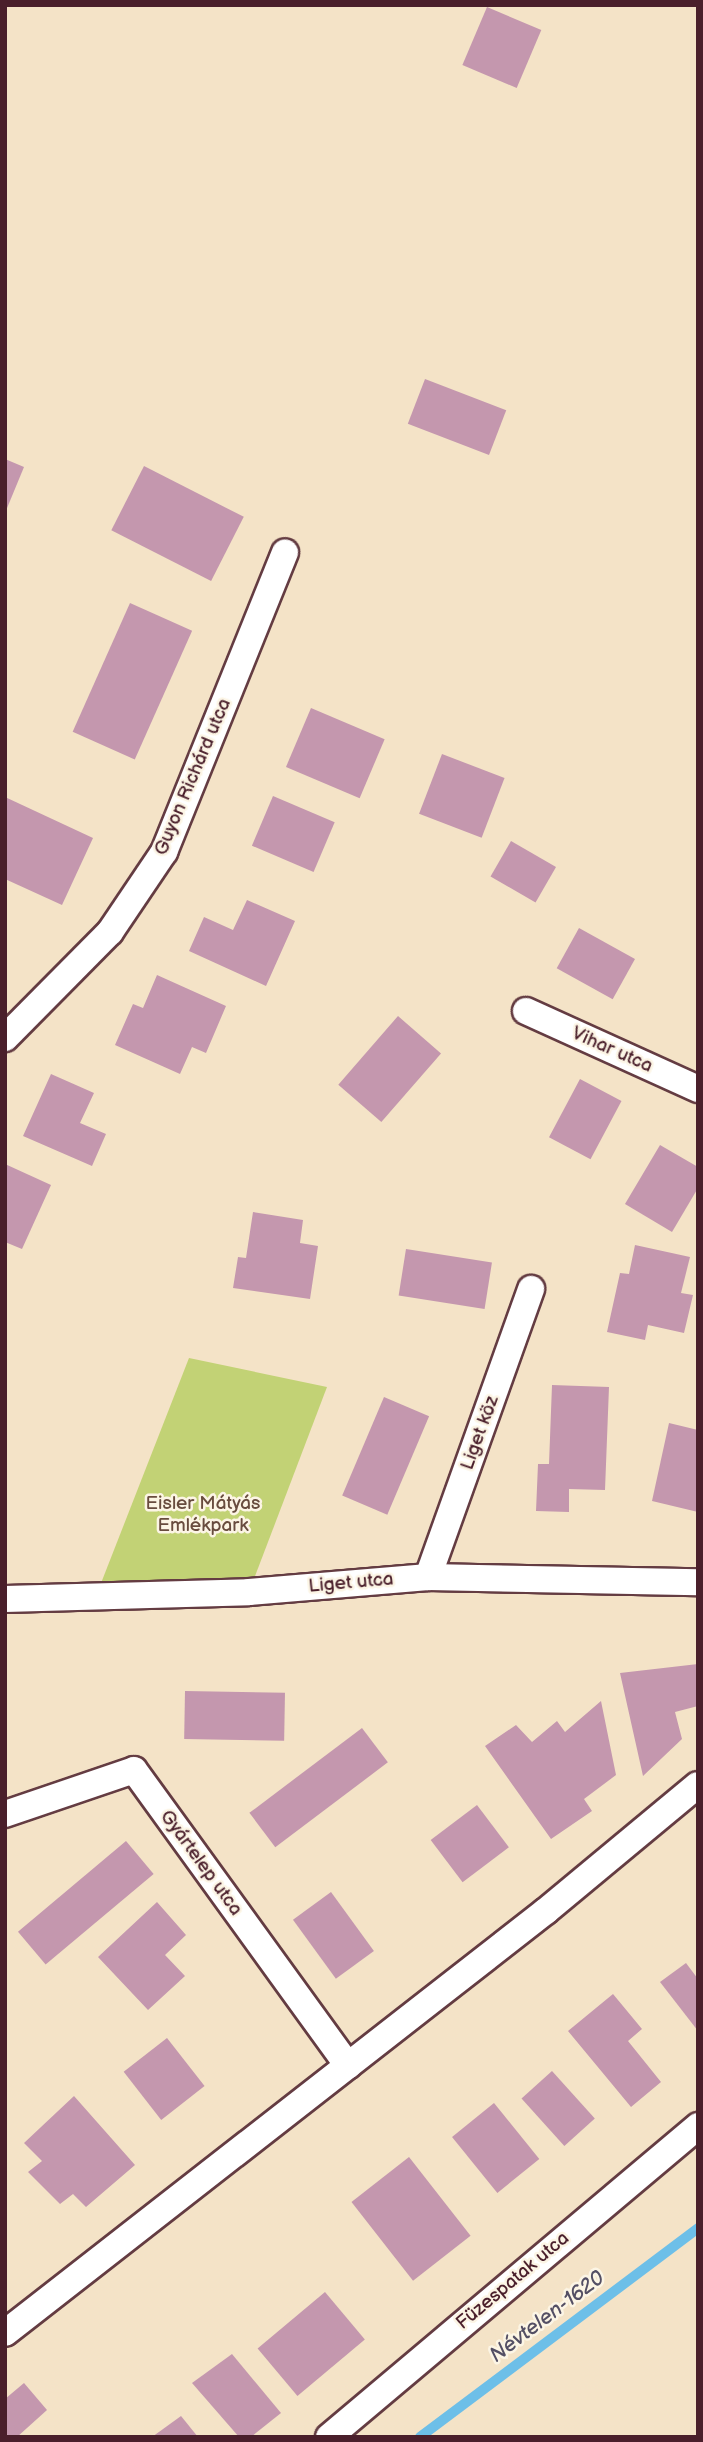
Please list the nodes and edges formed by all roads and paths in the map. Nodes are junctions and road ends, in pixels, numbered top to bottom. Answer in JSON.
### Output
{"nodes":[{"id":1,"x":285,"y":553,"type":"dead end"},
{"id":2,"x":526,"y":1011,"type":"dead end"},
{"id":3,"x":5,"y":1038,"type":"edge"},
{"id":4,"x":698,"y":1089,"type":"edge"},
{"id":5,"x":531,"y":1289,"type":"dead end"},
{"id":6,"x":429,"y":1577,"type":"junction"},
{"id":7,"x":698,"y":1582,"type":"edge"},
{"id":8,"x":5,"y":1599,"type":"edge"},
{"id":9,"x":698,"y":1785,"type":"edge"},
{"id":10,"x":5,"y":1814,"type":"edge"},
{"id":11,"x":348,"y":2066,"type":"junction"},
{"id":12,"x":698,"y":2126,"type":"edge"},
{"id":13,"x":5,"y":2333,"type":"edge"},
{"id":14,"x":329,"y":2437,"type":"edge"}],
"edges":[{"from":1,"to":3,"type":"street","name":"Guyon Richárd utca"},
{"from":2,"to":4,"type":"street","name":"Vihar utca"},
{"from":5,"to":6,"type":"street","name":"Liget köz"},
{"from":6,"to":7,"type":"street","name":"Liget utca"},
{"from":6,"to":8,"type":"street","name":"Liget utca"},
{"from":9,"to":11,"type":"street"},
{"from":10,"to":11,"type":"street","name":"Gyártelep utca"},
{"from":11,"to":13,"type":"street"},
{"from":12,"to":14,"type":"street","name":"Füzespatak utca"}]}
